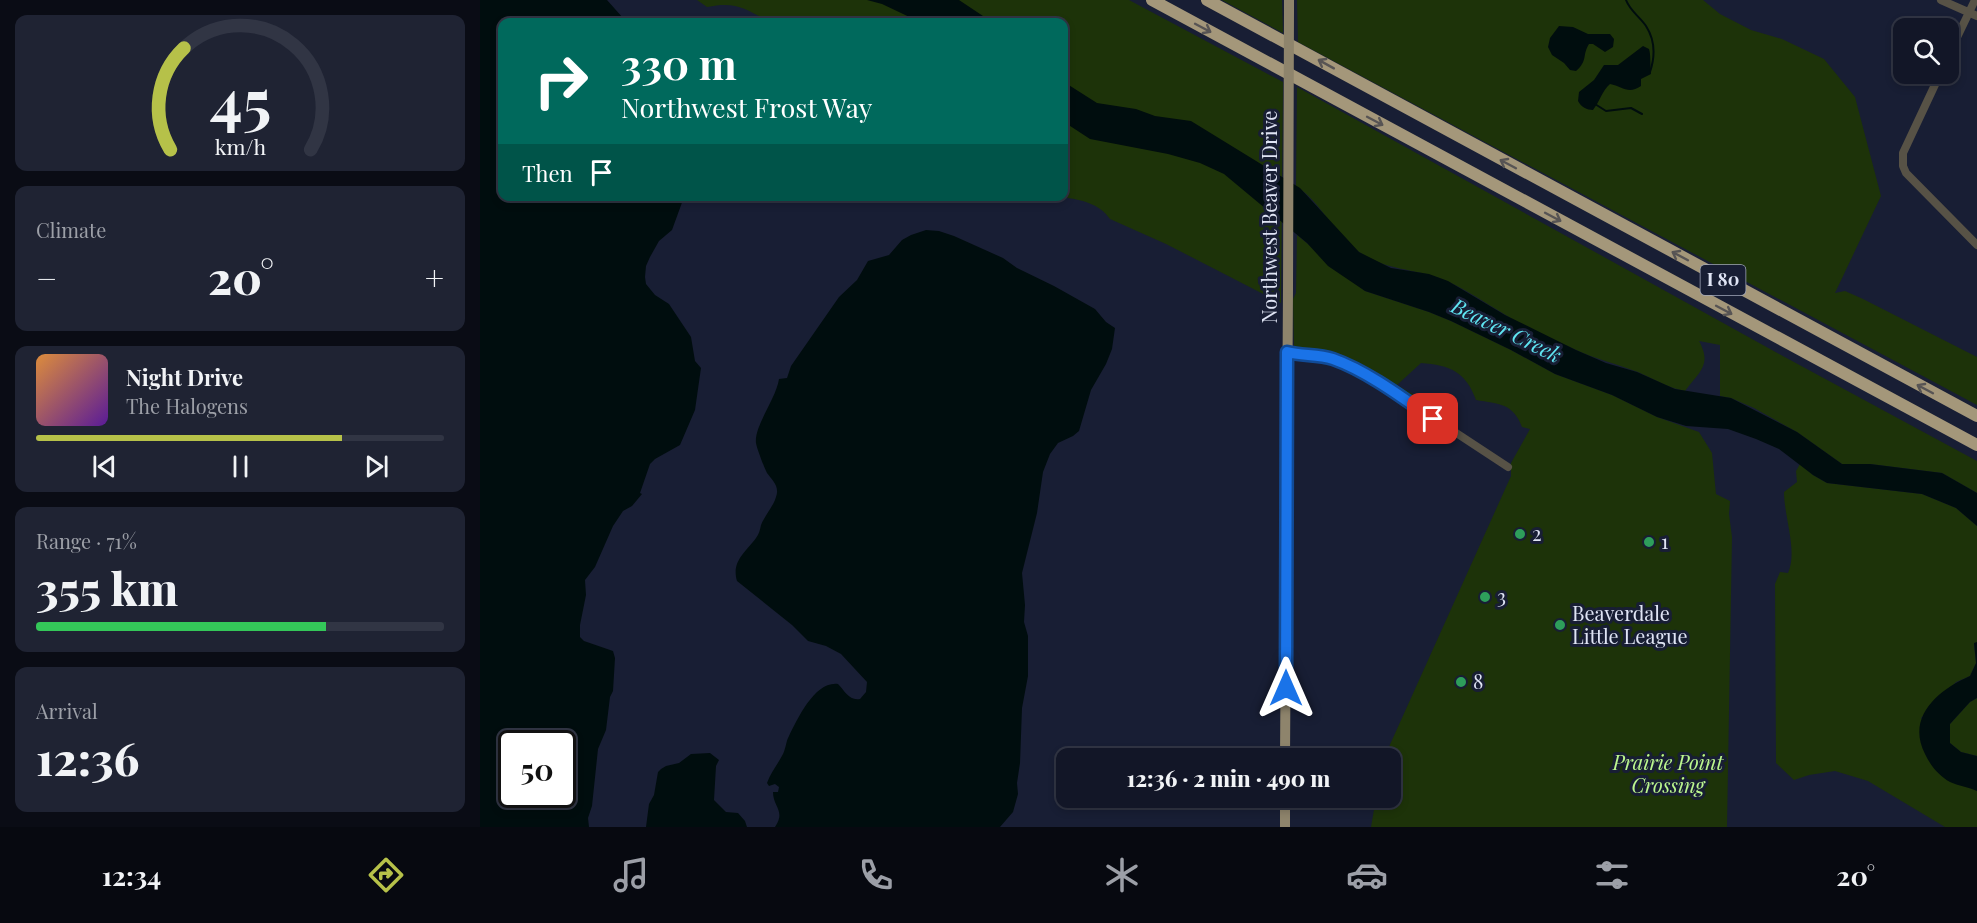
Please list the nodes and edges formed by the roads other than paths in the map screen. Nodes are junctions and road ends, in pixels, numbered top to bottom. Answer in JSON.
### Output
{"nodes":[{"id":1,"x":1152,"y":0,"type":"edge"},
{"id":2,"x":1207,"y":0,"type":"edge"},
{"id":3,"x":1289,"y":0,"type":"edge"},
{"id":4,"x":1941,"y":0,"type":"edge"},
{"id":5,"x":1975,"y":0,"type":"edge"},
{"id":6,"x":1973,"y":14,"type":"edge"},
{"id":7,"x":1959,"y":38,"type":"edge"},
{"id":8,"x":1935,"y":84,"type":"edge"},
{"id":9,"x":1977,"y":245,"type":"edge"},
{"id":10,"x":1287,"y":352,"type":"junction"},
{"id":11,"x":1977,"y":417,"type":"edge"},
{"id":12,"x":1977,"y":445,"type":"edge"},
{"id":13,"x":1508,"y":467,"type":"dead end"},
{"id":14,"x":1286,"y":748,"type":"edge"},
{"id":15,"x":1285,"y":808,"type":"edge"},
{"id":16,"x":1285,"y":827,"type":"edge"}],
"edges":[{"from":1,"to":12,"type":"highway","number":"I 80","one_way":true},
{"from":11,"to":2,"type":"highway","number":"I 80","one_way":true},
{"from":3,"to":10,"type":"main road","name":"Northwest Beaver Drive","bridge":true},
{"from":4,"to":6,"type":"street"},
{"from":5,"to":6,"type":"street"},
{"from":6,"to":7,"type":"street"},
{"from":8,"to":9,"type":"street"},
{"from":10,"to":13,"type":"street"},
{"from":10,"to":14,"type":"main road","name":"Northwest Beaver Drive"},
{"from":15,"to":16,"type":"main road"}]}
